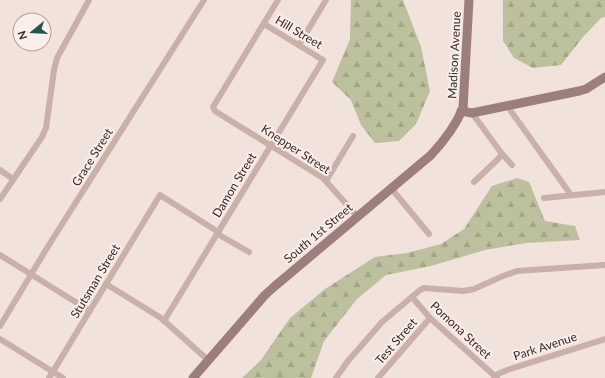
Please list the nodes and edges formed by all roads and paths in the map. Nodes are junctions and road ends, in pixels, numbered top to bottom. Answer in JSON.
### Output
{"nodes":[{"id":1,"x":89,"y":0,"type":"edge"},
{"id":2,"x":204,"y":0,"type":"edge"},
{"id":3,"x":278,"y":0,"type":"edge"},
{"id":4,"x":326,"y":0,"type":"edge"},
{"id":5,"x":469,"y":0,"type":"edge"},
{"id":6,"x":264,"y":24,"type":"junction"},
{"id":7,"x":299,"y":45,"type":"junction"},
{"id":8,"x":322,"y":60,"type":"joint"},
{"id":9,"x":605,"y":77,"type":"edge"},
{"id":10,"x":464,"y":100,"type":"junction"},
{"id":11,"x":509,"y":106,"type":"junction"},
{"id":12,"x":462,"y":111,"type":"junction"},
{"id":13,"x":472,"y":113,"type":"junction"},
{"id":14,"x":353,"y":136,"type":"dead end"},
{"id":15,"x":271,"y":145,"type":"junction"},
{"id":16,"x":502,"y":154,"type":"junction"},
{"id":17,"x":512,"y":165,"type":"dead end"},
{"id":18,"x":0,"y":170,"type":"edge"},
{"id":19,"x":13,"y":179,"type":"junction"},
{"id":20,"x":326,"y":181,"type":"junction"},
{"id":21,"x":474,"y":182,"type":"dead end"},
{"id":22,"x":391,"y":188,"type":"junction"},
{"id":23,"x":605,"y":192,"type":"edge"},
{"id":24,"x":571,"y":195,"type":"junction"},
{"id":25,"x":544,"y":198,"type":"dead end"},
{"id":26,"x":0,"y":199,"type":"edge"},
{"id":27,"x":357,"y":216,"type":"junction"},
{"id":28,"x":218,"y":233,"type":"junction"},
{"id":29,"x":429,"y":234,"type":"dead end"},
{"id":30,"x":248,"y":252,"type":"dead end"},
{"id":31,"x":0,"y":255,"type":"edge"},
{"id":32,"x":605,"y":265,"type":"edge"},
{"id":33,"x":31,"y":275,"type":"junction"},
{"id":34,"x":106,"y":284,"type":"junction"},
{"id":35,"x":412,"y":297,"type":"junction"},
{"id":36,"x":90,"y":311,"type":"junction"},
{"id":37,"x":430,"y":318,"type":"junction"},
{"id":38,"x":164,"y":321,"type":"junction"},
{"id":39,"x":0,"y":326,"type":"edge"},
{"id":40,"x":0,"y":339,"type":"edge"},
{"id":41,"x":605,"y":339,"type":"edge"},
{"id":42,"x":208,"y":360,"type":"junction"},
{"id":43,"x":53,"y":372,"type":"junction"},
{"id":44,"x":49,"y":378,"type":"edge"},
{"id":45,"x":63,"y":378,"type":"edge"},
{"id":46,"x":193,"y":378,"type":"edge"},
{"id":47,"x":336,"y":378,"type":"edge"},
{"id":48,"x":378,"y":378,"type":"edge"},
{"id":49,"x":496,"y":378,"type":"edge"}],
"edges":[{"from":1,"to":19,"type":"street"},
{"from":2,"to":33,"type":"street","name":"Grace Street"},
{"from":3,"to":6,"type":"street"},
{"from":4,"to":7,"type":"street"},
{"from":5,"to":10,"type":"main road","name":"Madison Avenue"},
{"from":6,"to":7,"type":"street","name":"Hill Street"},
{"from":6,"to":15,"type":"street","name":"Knepper Street"},
{"from":7,"to":8,"type":"street","name":"Hill Street"},
{"from":8,"to":15,"type":"street","name":"Damon Street"},
{"from":9,"to":11,"type":"main road"},
{"from":10,"to":12,"type":"main road","name":"Madison Avenue"},
{"from":10,"to":13,"type":"main road"},
{"from":11,"to":13,"type":"main road"},
{"from":11,"to":24,"type":"street"},
{"from":12,"to":13,"type":"main road"},
{"from":12,"to":22,"type":"main road","name":"South 1st Street"},
{"from":13,"to":16,"type":"street"},
{"from":14,"to":20,"type":"street"},
{"from":15,"to":20,"type":"street","name":"Knepper Street"},
{"from":15,"to":28,"type":"street","name":"Damon Street"},
{"from":16,"to":17,"type":"street"},
{"from":16,"to":21,"type":"street"},
{"from":18,"to":19,"type":"street"},
{"from":19,"to":26,"type":"street"},
{"from":20,"to":27,"type":"street","name":"Knepper Street"},
{"from":22,"to":27,"type":"main road","name":"South 1st Street"},
{"from":22,"to":29,"type":"street"},
{"from":23,"to":24,"type":"street"},
{"from":24,"to":25,"type":"street"},
{"from":27,"to":42,"type":"main road","name":"South 1st Street"},
{"from":28,"to":30,"type":"street"},
{"from":28,"to":34,"type":"street","name":"Stutsman Street"},
{"from":28,"to":38,"type":"street","name":"Damon Street"},
{"from":31,"to":33,"type":"street"},
{"from":32,"to":35,"type":"street"},
{"from":33,"to":36,"type":"street"},
{"from":33,"to":39,"type":"street","name":"Grace Street"},
{"from":34,"to":36,"type":"street","name":"Stutsman Street"},
{"from":34,"to":38,"type":"street"},
{"from":35,"to":37,"type":"street","name":"Pomona Street"},
{"from":35,"to":47,"type":"street"},
{"from":36,"to":43,"type":"street","name":"Stutsman Street"},
{"from":37,"to":48,"type":"street","name":"Test Street"},
{"from":37,"to":49,"type":"street","name":"Pomona Street"},
{"from":38,"to":42,"type":"street"},
{"from":40,"to":43,"type":"street"},
{"from":41,"to":49,"type":"street","name":"Park Avenue"},
{"from":42,"to":46,"type":"main road","name":"South 1st Street"},
{"from":43,"to":44,"type":"street","name":"Stutsman Street"},
{"from":43,"to":45,"type":"street"}]}
